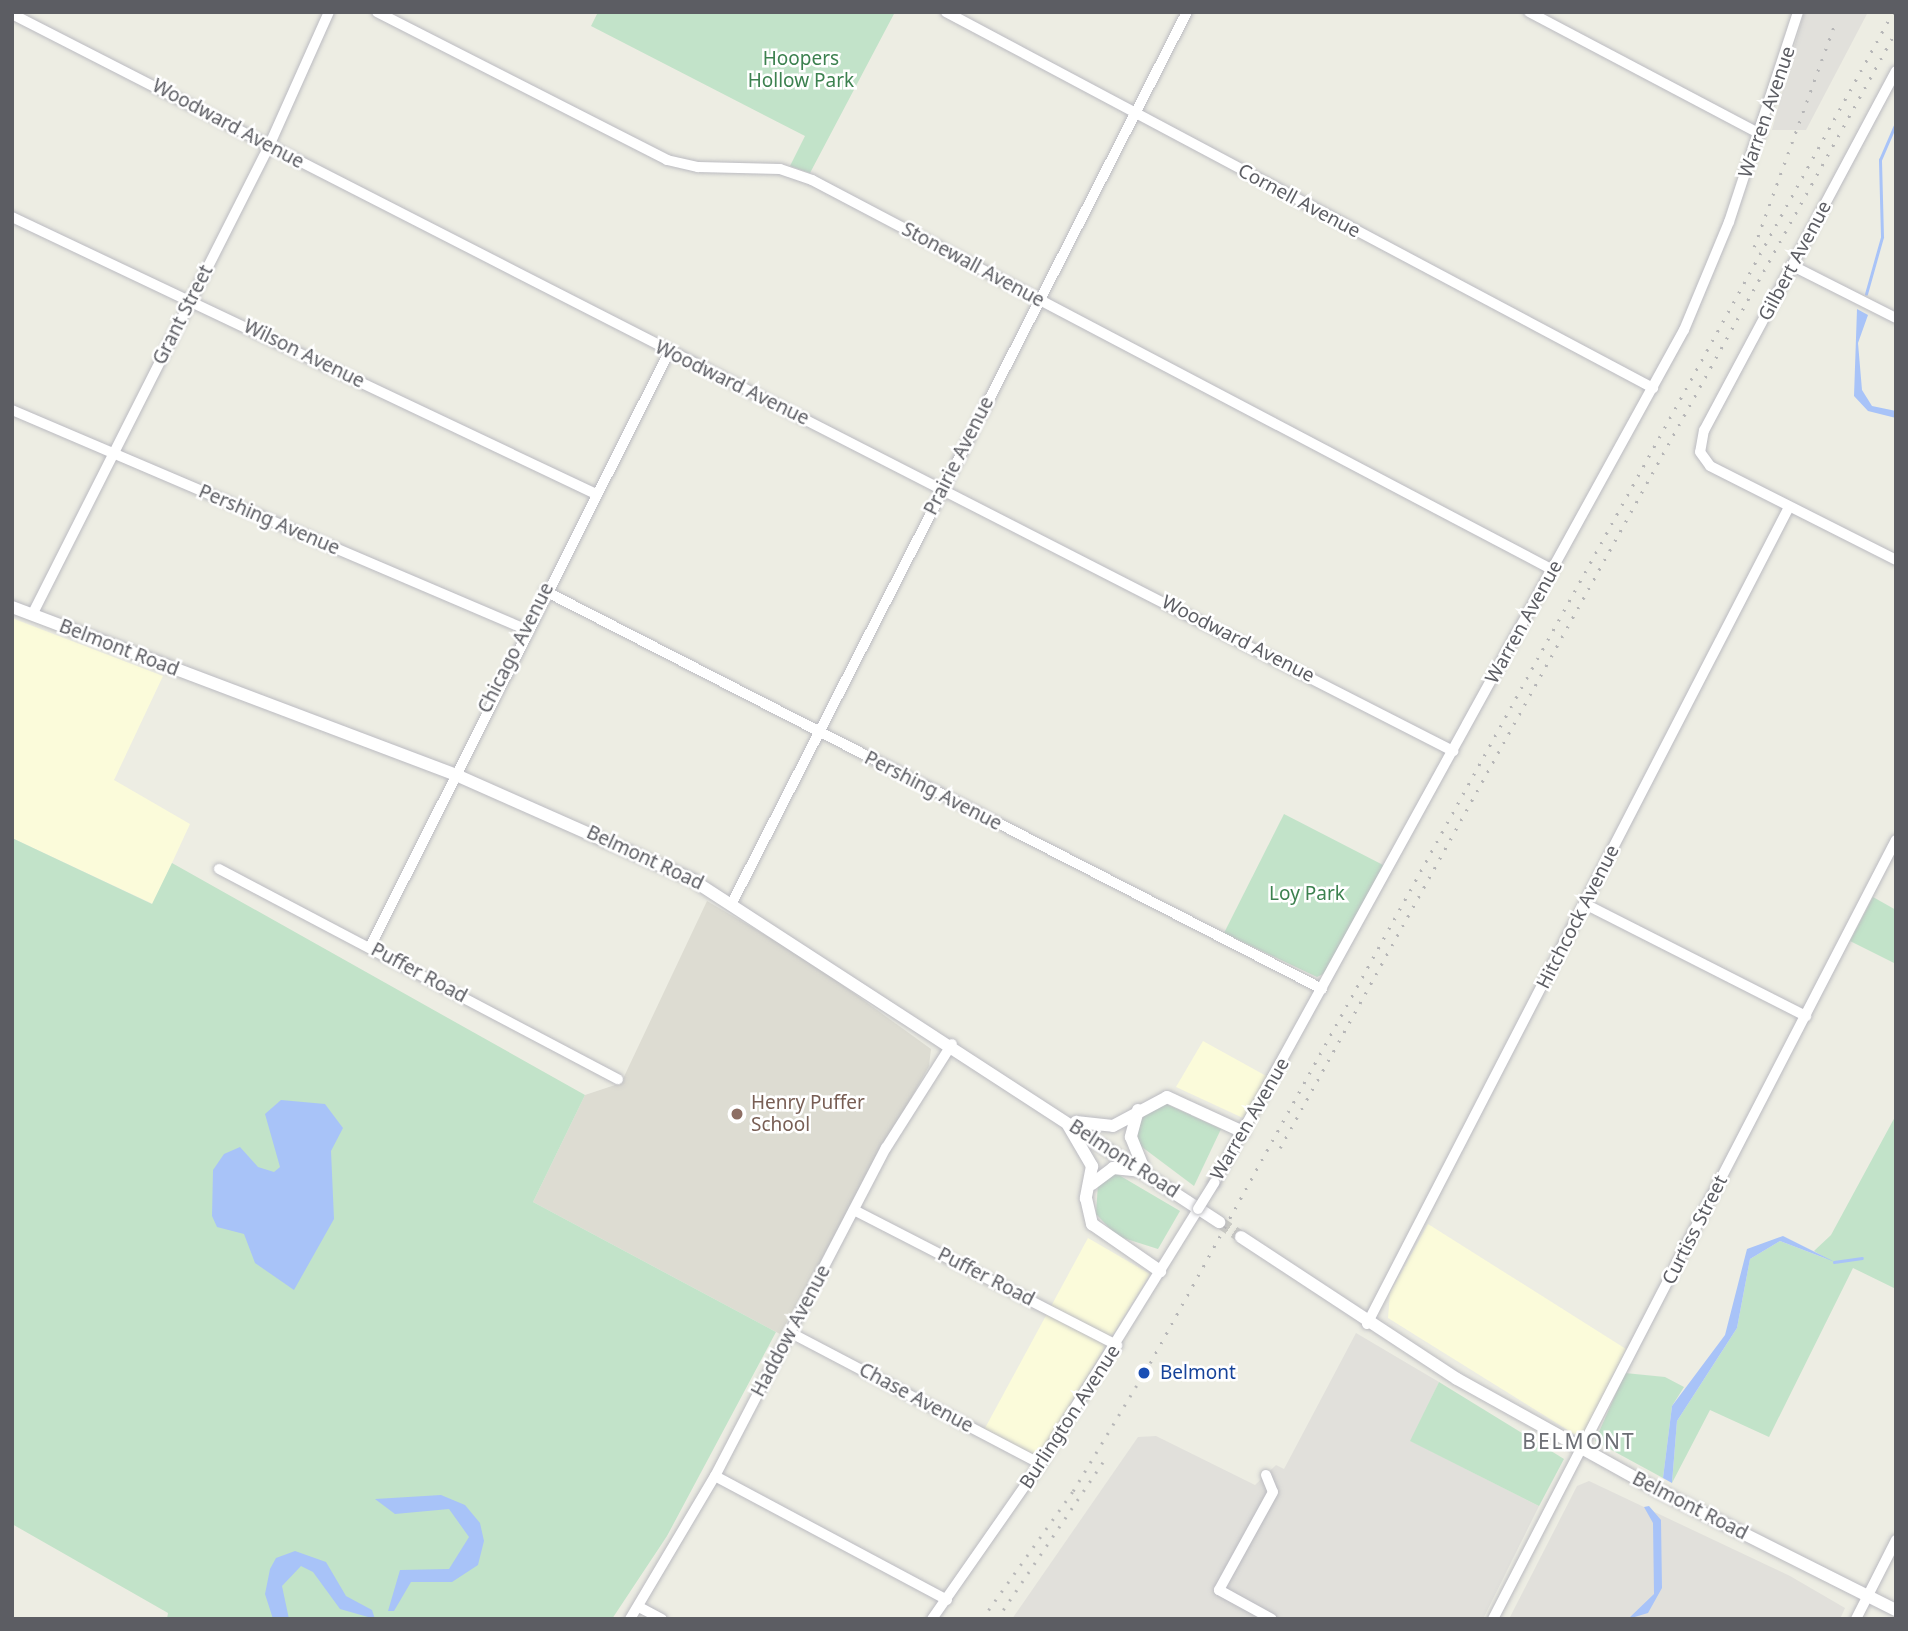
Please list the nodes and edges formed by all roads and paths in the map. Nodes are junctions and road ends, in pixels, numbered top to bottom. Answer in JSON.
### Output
{"nodes":[{"id":1,"x":329,"y":12,"type":"edge"},
{"id":2,"x":377,"y":12,"type":"edge"},
{"id":3,"x":946,"y":12,"type":"edge"},
{"id":4,"x":1187,"y":12,"type":"edge"},
{"id":5,"x":1529,"y":12,"type":"edge"},
{"id":6,"x":1798,"y":12,"type":"edge"},
{"id":7,"x":12,"y":14,"type":"edge"},
{"id":8,"x":1896,"y":71,"type":"edge"},
{"id":9,"x":1134,"y":115,"type":"junction"},
{"id":10,"x":1760,"y":134,"type":"junction"},
{"id":11,"x":269,"y":146,"type":"junction"},
{"id":12,"x":12,"y":217,"type":"edge"},
{"id":13,"x":1793,"y":267,"type":"junction"},
{"id":14,"x":191,"y":300,"type":"junction"},
{"id":15,"x":1039,"y":300,"type":"junction"},
{"id":16,"x":1896,"y":318,"type":"edge"},
{"id":17,"x":668,"y":352,"type":"junction"},
{"id":18,"x":1653,"y":388,"type":"junction"},
{"id":19,"x":12,"y":410,"type":"edge"},
{"id":20,"x":111,"y":453,"type":"junction"},
{"id":21,"x":943,"y":486,"type":"junction"},
{"id":22,"x":596,"y":494,"type":"junction"},
{"id":23,"x":1788,"y":509,"type":"junction"},
{"id":24,"x":1896,"y":560,"type":"edge"},
{"id":25,"x":1553,"y":570,"type":"junction"},
{"id":26,"x":545,"y":592,"type":"junction"},
{"id":27,"x":12,"y":607,"type":"edge"},
{"id":28,"x":32,"y":615,"type":"junction"},
{"id":29,"x":525,"y":629,"type":"junction"},
{"id":30,"x":819,"y":733,"type":"junction"},
{"id":31,"x":1453,"y":751,"type":"junction"},
{"id":32,"x":456,"y":775,"type":"junction"},
{"id":33,"x":1896,"y":840,"type":"edge"},
{"id":34,"x":219,"y":869,"type":"dead end"},
{"id":35,"x":733,"y":901,"type":"junction"},
{"id":36,"x":1585,"y":904,"type":"junction"},
{"id":37,"x":370,"y":947,"type":"junction"},
{"id":38,"x":1322,"y":989,"type":"junction"},
{"id":39,"x":1806,"y":1016,"type":"junction"},
{"id":40,"x":952,"y":1044,"type":"junction"},
{"id":41,"x":618,"y":1079,"type":"dead end"},
{"id":42,"x":1138,"y":1109,"type":"junction"},
{"id":43,"x":1064,"y":1119,"type":"junction"},
{"id":44,"x":1243,"y":1132,"type":"junction"},
{"id":45,"x":1145,"y":1172,"type":"junction"},
{"id":46,"x":1088,"y":1191,"type":"junction"},
{"id":47,"x":1198,"y":1209,"type":"joint"},
{"id":48,"x":854,"y":1210,"type":"junction"},
{"id":49,"x":1219,"y":1222,"type":"tunnel mouth"},
{"id":50,"x":1241,"y":1237,"type":"tunnel mouth"},
{"id":51,"x":1160,"y":1271,"type":"junction"},
{"id":52,"x":1367,"y":1324,"type":"junction"},
{"id":53,"x":791,"y":1333,"type":"junction"},
{"id":54,"x":1117,"y":1345,"type":"junction"},
{"id":55,"x":1582,"y":1448,"type":"junction"},
{"id":56,"x":1040,"y":1464,"type":"junction"},
{"id":57,"x":1265,"y":1475,"type":"dead end"},
{"id":58,"x":715,"y":1476,"type":"junction"},
{"id":59,"x":1896,"y":1540,"type":"edge"},
{"id":60,"x":1868,"y":1596,"type":"junction"},
{"id":61,"x":947,"y":1600,"type":"junction"},
{"id":62,"x":639,"y":1607,"type":"junction"},
{"id":63,"x":1896,"y":1610,"type":"edge"},
{"id":64,"x":630,"y":1619,"type":"edge"},
{"id":65,"x":662,"y":1619,"type":"edge"},
{"id":66,"x":932,"y":1619,"type":"edge"},
{"id":67,"x":1272,"y":1619,"type":"edge"},
{"id":68,"x":1493,"y":1619,"type":"edge"},
{"id":69,"x":1856,"y":1619,"type":"edge"}],
"edges":[{"from":1,"to":11,"type":"street","name":"Grant Street"},
{"from":2,"to":15,"type":"street","name":"Stonewall Avenue"},
{"from":3,"to":9,"type":"street","name":"Cornell Avenue"},
{"from":4,"to":9,"type":"street","name":"Prairie Avenue"},
{"from":5,"to":10,"type":"street"},
{"from":6,"to":10,"type":"street","name":"Warren Avenue"},
{"from":7,"to":11,"type":"street","name":"Woodward Avenue"},
{"from":8,"to":13,"type":"street","name":"Gilbert Avenue"},
{"from":9,"to":15,"type":"street","name":"Prairie Avenue"},
{"from":9,"to":18,"type":"street","name":"Cornell Avenue"},
{"from":10,"to":18,"type":"street","name":"Warren Avenue"},
{"from":11,"to":14,"type":"street","name":"Grant Street"},
{"from":11,"to":17,"type":"street","name":"Woodward Avenue"},
{"from":12,"to":14,"type":"street","name":"Wilson Avenue"},
{"from":13,"to":16,"type":"street"},
{"from":13,"to":23,"type":"street","name":"Gilbert Avenue"},
{"from":14,"to":20,"type":"street","name":"Grant Street"},
{"from":14,"to":22,"type":"street","name":"Wilson Avenue"},
{"from":15,"to":21,"type":"street","name":"Prairie Avenue"},
{"from":15,"to":25,"type":"street","name":"Stonewall Avenue"},
{"from":17,"to":21,"type":"street","name":"Woodward Avenue"},
{"from":17,"to":22,"type":"street","name":"Chicago Avenue"},
{"from":18,"to":25,"type":"street","name":"Warren Avenue"},
{"from":19,"to":20,"type":"street","name":"Pershing Avenue"},
{"from":20,"to":28,"type":"street","name":"Grant Street"},
{"from":20,"to":29,"type":"street","name":"Pershing Avenue"},
{"from":21,"to":30,"type":"street","name":"Prairie Avenue"},
{"from":21,"to":31,"type":"street","name":"Woodward Avenue"},
{"from":22,"to":26,"type":"street","name":"Chicago Avenue"},
{"from":23,"to":24,"type":"street"},
{"from":23,"to":36,"type":"street","name":"Hitchcock Avenue"},
{"from":25,"to":31,"type":"street","name":"Warren Avenue"},
{"from":26,"to":29,"type":"street","name":"Chicago Avenue"},
{"from":26,"to":30,"type":"street","name":"Pershing Avenue"},
{"from":27,"to":28,"type":"main road","name":"Belmont Road"},
{"from":28,"to":32,"type":"main road","name":"Belmont Road"},
{"from":29,"to":32,"type":"street","name":"Chicago Avenue"},
{"from":30,"to":35,"type":"street","name":"Prairie Avenue"},
{"from":30,"to":38,"type":"street","name":"Pershing Avenue"},
{"from":31,"to":38,"type":"street","name":"Warren Avenue"},
{"from":32,"to":35,"type":"main road","name":"Belmont Road"},
{"from":32,"to":37,"type":"street","name":"Chicago Avenue"},
{"from":33,"to":39,"type":"street","name":"Curtiss Street"},
{"from":34,"to":37,"type":"street","name":"Puffer Road"},
{"from":35,"to":40,"type":"main road","name":"Belmont Road"},
{"from":36,"to":39,"type":"street"},
{"from":36,"to":52,"type":"street","name":"Hitchcock Avenue"},
{"from":37,"to":41,"type":"street","name":"Puffer Road"},
{"from":38,"to":44,"type":"street","name":"Warren Avenue"},
{"from":39,"to":55,"type":"street","name":"Curtiss Street"},
{"from":40,"to":43,"type":"main road","name":"Belmont Road"},
{"from":40,"to":48,"type":"street","name":"Haddow Avenue"},
{"from":42,"to":43,"type":"main road"},
{"from":42,"to":44,"type":"main road"},
{"from":42,"to":45,"type":"main road"},
{"from":43,"to":45,"type":"main road","name":"Belmont Road"},
{"from":43,"to":46,"type":"main road"},
{"from":44,"to":47,"type":"street","name":"Warren Avenue","bridge":true},
{"from":45,"to":46,"type":"main road"},
{"from":45,"to":49,"type":"main road","name":"Belmont Road"},
{"from":46,"to":51,"type":"main road"},
{"from":47,"to":51,"type":"street","name":"Burlington Avenue"},
{"from":48,"to":53,"type":"street","name":"Haddow Avenue"},
{"from":48,"to":54,"type":"street","name":"Puffer Road"},
{"from":50,"to":52,"type":"main road","name":"Belmont Road"},
{"from":51,"to":54,"type":"street","name":"Burlington Avenue"},
{"from":52,"to":55,"type":"main road","name":"Belmont Road"},
{"from":53,"to":56,"type":"street","name":"Chase Avenue"},
{"from":53,"to":58,"type":"street","name":"Haddow Avenue"},
{"from":54,"to":56,"type":"street","name":"Burlington Avenue"},
{"from":55,"to":60,"type":"main road","name":"Belmont Road"},
{"from":55,"to":68,"type":"street","name":"Curtiss Street"},
{"from":56,"to":61,"type":"street","name":"Burlington Avenue"},
{"from":57,"to":67,"type":"street"},
{"from":58,"to":61,"type":"street"},
{"from":58,"to":62,"type":"street","name":"Haddow Avenue"},
{"from":59,"to":60,"type":"street"},
{"from":60,"to":63,"type":"main road","name":"Belmont Road"},
{"from":60,"to":69,"type":"street"},
{"from":61,"to":66,"type":"street","name":"Burlington Avenue"},
{"from":62,"to":64,"type":"street","name":"Haddow Avenue"},
{"from":62,"to":65,"type":"street"}]}
